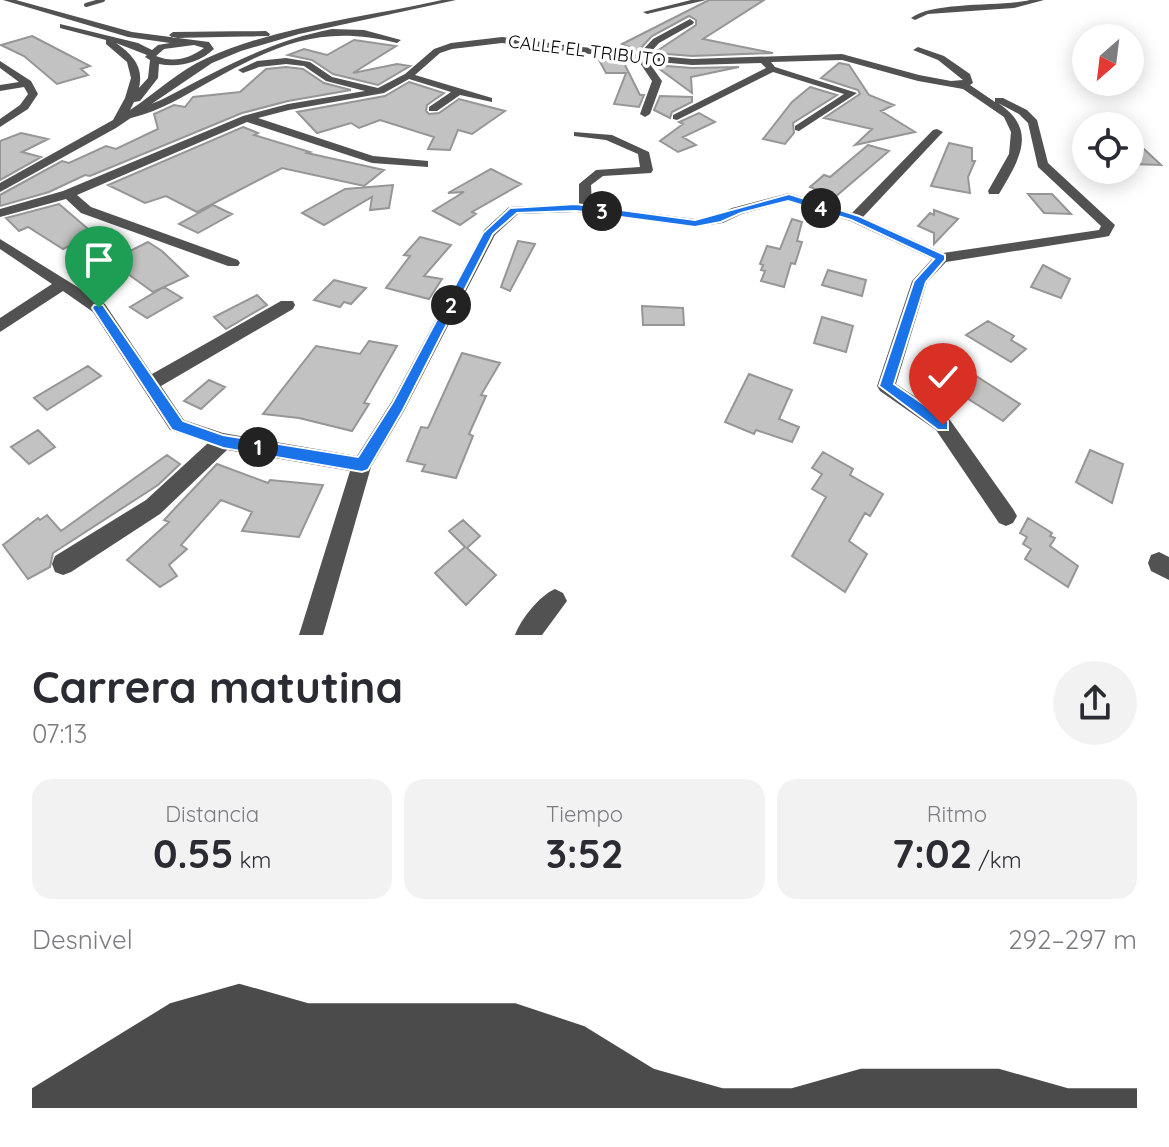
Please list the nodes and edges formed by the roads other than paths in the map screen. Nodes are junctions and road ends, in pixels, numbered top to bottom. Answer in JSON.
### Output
{"nodes":[{"id":1,"x":7,"y":0,"type":"edge"},
{"id":2,"x":103,"y":0,"type":"edge"},
{"id":3,"x":452,"y":0,"type":"edge"},
{"id":4,"x":702,"y":0,"type":"edge"},
{"id":5,"x":1040,"y":0,"type":"edge"},
{"id":6,"x":86,"y":5,"type":"dead end"},
{"id":7,"x":0,"y":8,"type":"edge"},
{"id":8,"x":647,"y":12,"type":"dead end"},
{"id":9,"x":915,"y":18,"type":"dead end"},
{"id":10,"x":690,"y":22,"type":"dead end"},
{"id":11,"x":108,"y":26,"type":"junction"},
{"id":12,"x":89,"y":33,"type":"junction"},
{"id":13,"x":283,"y":33,"type":"junction"},
{"id":14,"x":397,"y":40,"type":"dead end"},
{"id":15,"x":183,"y":42,"type":"junction"},
{"id":16,"x":199,"y":42,"type":"junction"},
{"id":17,"x":918,"y":50,"type":"dead end"},
{"id":18,"x":153,"y":57,"type":"junction"},
{"id":19,"x":196,"y":57,"type":"junction"},
{"id":20,"x":641,"y":58,"type":"junction"},
{"id":21,"x":0,"y":64,"type":"edge"},
{"id":22,"x":769,"y":66,"type":"junction"},
{"id":23,"x":408,"y":76,"type":"junction"},
{"id":24,"x":204,"y":82,"type":"junction"},
{"id":25,"x":27,"y":83,"type":"junction"},
{"id":26,"x":949,"y":84,"type":"junction"},
{"id":27,"x":966,"y":87,"type":"junction"},
{"id":28,"x":0,"y":88,"type":"edge"},
{"id":29,"x":380,"y":91,"type":"junction"},
{"id":30,"x":459,"y":91,"type":"junction"},
{"id":31,"x":488,"y":100,"type":"dead end"},
{"id":32,"x":433,"y":109,"type":"dead end"},
{"id":33,"x":645,"y":114,"type":"dead end"},
{"id":34,"x":131,"y":115,"type":"junction"},
{"id":35,"x":677,"y":117,"type":"dead end"},
{"id":36,"x":247,"y":118,"type":"junction"},
{"id":37,"x":118,"y":122,"type":"junction"},
{"id":38,"x":0,"y":124,"type":"edge"},
{"id":39,"x":799,"y":128,"type":"dead end"},
{"id":40,"x":937,"y":132,"type":"dead end"},
{"id":41,"x":578,"y":134,"type":"dead end"},
{"id":42,"x":424,"y":164,"type":"dead end"},
{"id":43,"x":0,"y":188,"type":"edge"},
{"id":44,"x":994,"y":191,"type":"dead end"},
{"id":45,"x":68,"y":194,"type":"junction"},
{"id":46,"x":586,"y":209,"type":"junction"},
{"id":47,"x":0,"y":213,"type":"edge"},
{"id":48,"x":855,"y":218,"type":"junction"},
{"id":49,"x":0,"y":243,"type":"edge"},
{"id":50,"x":941,"y":258,"type":"junction"},
{"id":51,"x":233,"y":263,"type":"dead end"},
{"id":52,"x":62,"y":285,"type":"junction"},
{"id":53,"x":287,"y":305,"type":"dead end"},
{"id":54,"x":0,"y":326,"type":"edge"},
{"id":55,"x":148,"y":385,"type":"junction"},
{"id":56,"x":223,"y":441,"type":"junction"},
{"id":57,"x":362,"y":465,"type":"junction"},
{"id":58,"x":1006,"y":516,"type":"dead end"},
{"id":59,"x":63,"y":564,"type":"dead end"},
{"id":60,"x":555,"y":601,"type":"dead end"},
{"id":61,"x":311,"y":635,"type":"edge"},
{"id":62,"x":527,"y":635,"type":"edge"}],
"edges":[{"from":1,"to":11,"type":"street"},
{"from":2,"to":6,"type":"lane"},
{"from":3,"to":13,"type":"street"},
{"from":4,"to":8,"type":"street"},
{"from":5,"to":9,"type":"street"},
{"from":7,"to":12,"type":"street"},
{"from":10,"to":20,"type":"street"},
{"from":11,"to":13,"type":"street"},
{"from":11,"to":15,"type":"street"},
{"from":12,"to":18,"type":"street"},
{"from":12,"to":37,"type":"street"},
{"from":13,"to":16,"type":"street"},
{"from":13,"to":19,"type":"street"},
{"from":13,"to":34,"type":"street"},
{"from":14,"to":24,"type":"street"},
{"from":15,"to":16,"type":"street"},
{"from":15,"to":18,"type":"street"},
{"from":16,"to":19,"type":"street"},
{"from":17,"to":26,"type":"street"},
{"from":18,"to":19,"type":"street"},
{"from":18,"to":37,"type":"street"},
{"from":19,"to":37,"type":"street"},
{"from":20,"to":22,"type":"street","name":"CALLE EL TRIBUTO"},
{"from":20,"to":23,"type":"street","name":"CALLE EL TRIBUTO"},
{"from":20,"to":33,"type":"street"},
{"from":21,"to":25,"type":"street"},
{"from":22,"to":26,"type":"street","name":"CALLE EL TRIBUTO"},
{"from":22,"to":35,"type":"street"},
{"from":22,"to":39,"type":"street"},
{"from":23,"to":29,"type":"street","name":"CALLE EL TRIBUTO"},
{"from":23,"to":30,"type":"street"},
{"from":24,"to":29,"type":"street"},
{"from":24,"to":34,"type":"street"},
{"from":25,"to":28,"type":"street"},
{"from":25,"to":38,"type":"street"},
{"from":26,"to":27,"type":"street","name":"CALLE EL TRIBUTO"},
{"from":27,"to":44,"type":"street","name":"CALLE EL TRIBUTO"},
{"from":27,"to":50,"type":"street","name":"CALLE EL TRIBUTO"},
{"from":29,"to":36,"type":"street","name":"CALLE EL TRIBUTO"},
{"from":30,"to":31,"type":"street"},
{"from":30,"to":32,"type":"street"},
{"from":34,"to":37,"type":"street"},
{"from":36,"to":42,"type":"street"},
{"from":36,"to":45,"type":"street","name":"CALLE EL TRIBUTO"},
{"from":37,"to":43,"type":"street"},
{"from":40,"to":48,"type":"street"},
{"from":41,"to":46,"type":"street"},
{"from":45,"to":47,"type":"street","name":"CALLE EL TRIBUTO"},
{"from":45,"to":51,"type":"street"},
{"from":46,"to":48,"type":"street"},
{"from":46,"to":57,"type":"street"},
{"from":48,"to":50,"type":"street"},
{"from":49,"to":52,"type":"street"},
{"from":50,"to":58,"type":"street"},
{"from":52,"to":54,"type":"street"},
{"from":52,"to":55,"type":"street"},
{"from":53,"to":55,"type":"street"},
{"from":55,"to":56,"type":"street"},
{"from":56,"to":57,"type":"street"},
{"from":56,"to":59,"type":"street"},
{"from":57,"to":61,"type":"street"},
{"from":60,"to":62,"type":"street"}]}
